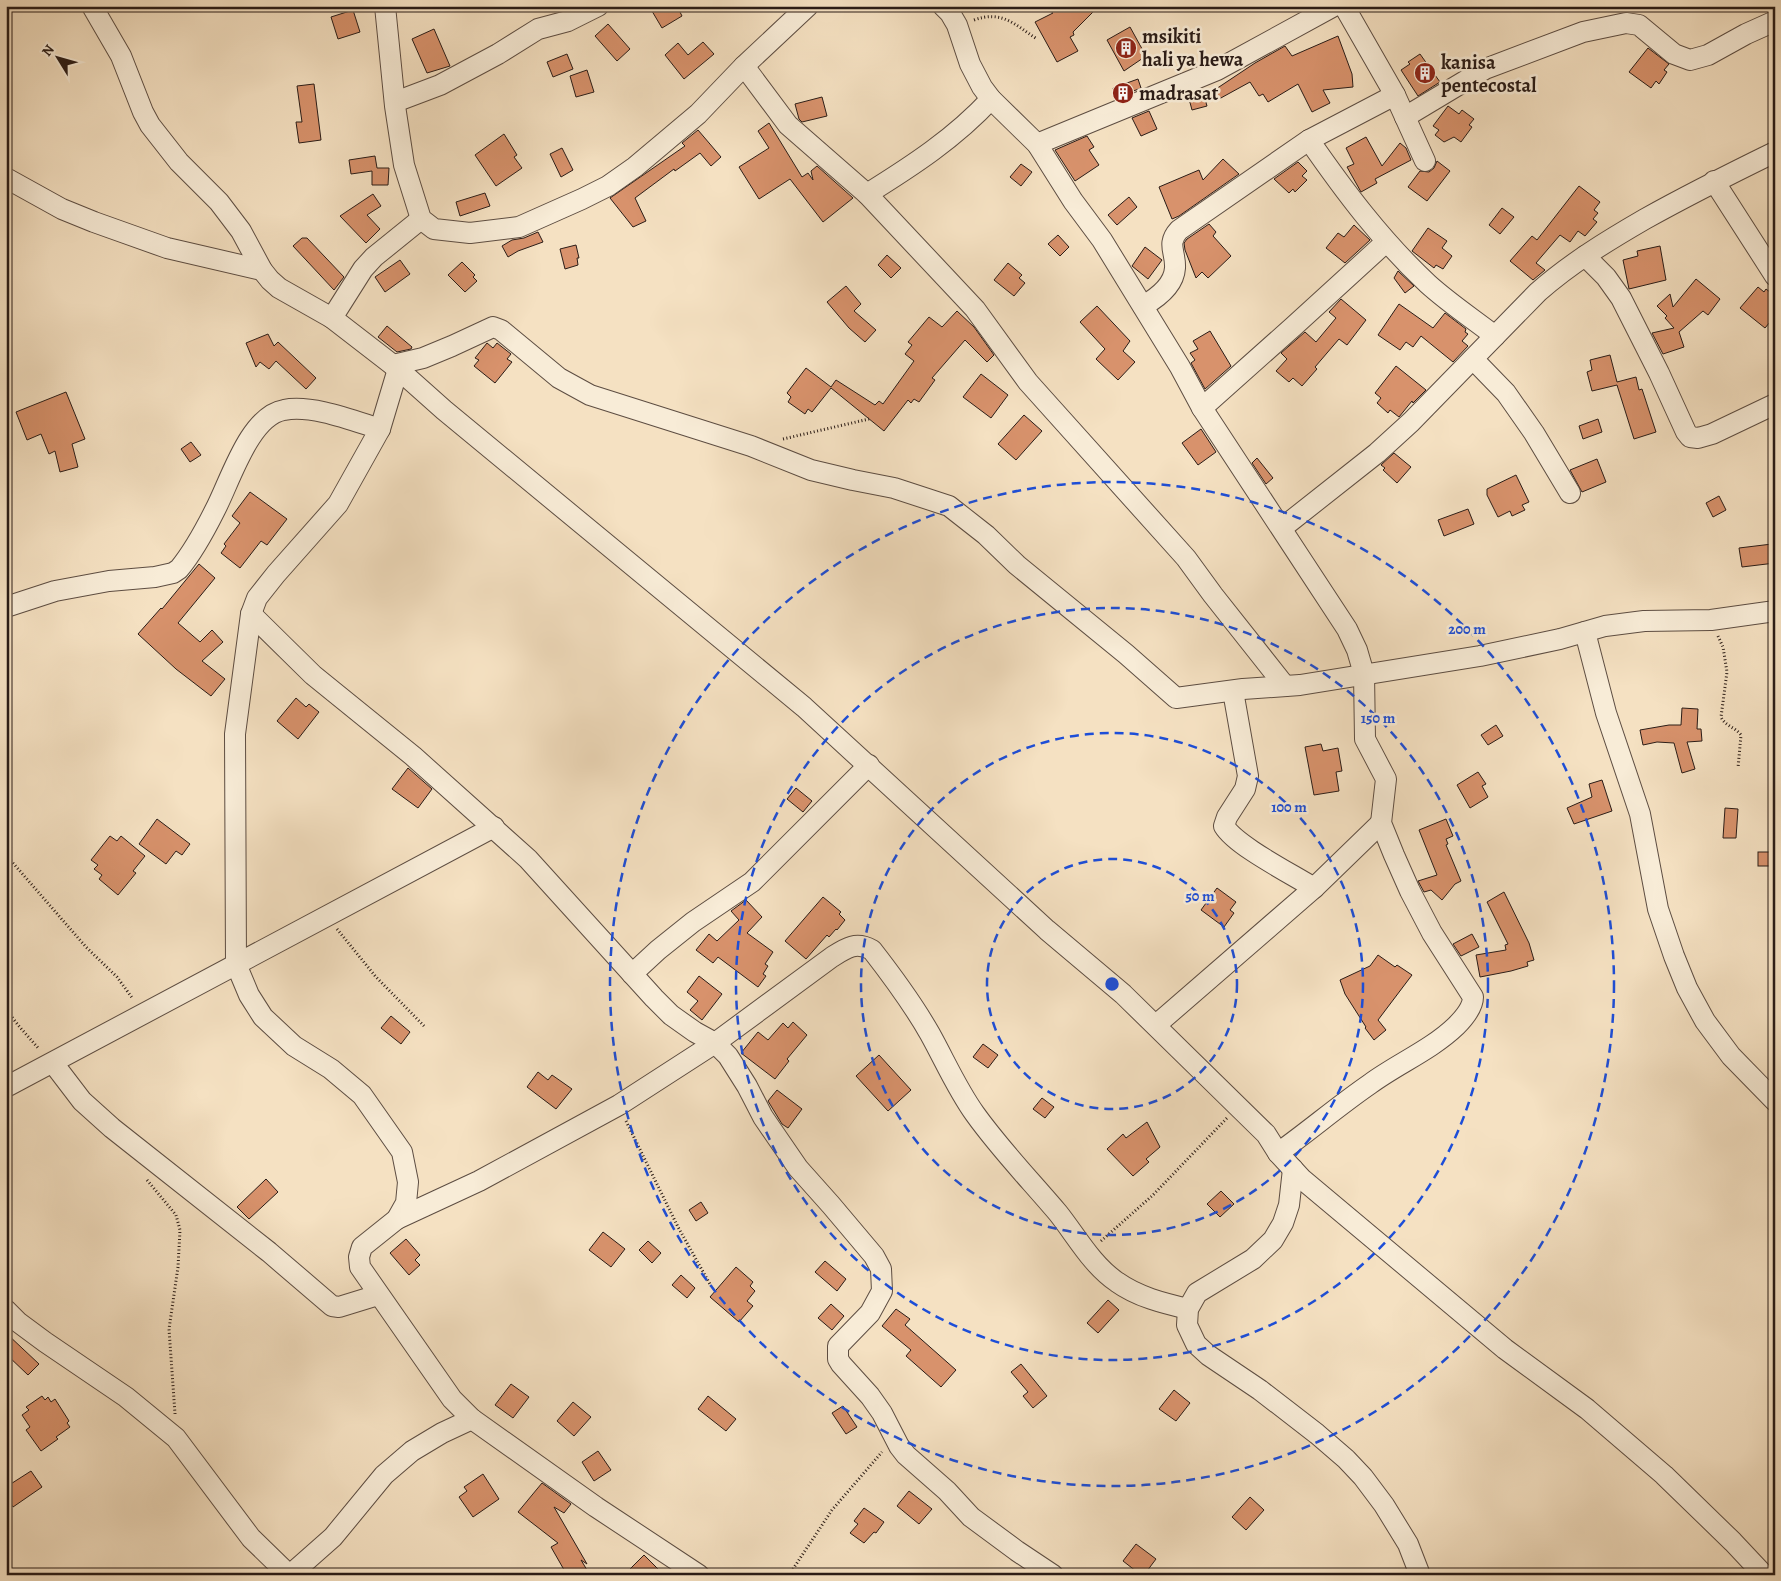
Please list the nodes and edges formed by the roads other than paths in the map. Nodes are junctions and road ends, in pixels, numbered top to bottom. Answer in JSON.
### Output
{"nodes":[{"id":1,"x":92,"y":6,"type":"edge"},
{"id":2,"x":385,"y":6,"type":"edge"},
{"id":3,"x":598,"y":6,"type":"edge"},
{"id":4,"x":808,"y":6,"type":"edge"},
{"id":5,"x":943,"y":6,"type":"edge"},
{"id":6,"x":1334,"y":6,"type":"edge"},
{"id":7,"x":1344,"y":6,"type":"edge"},
{"id":8,"x":1775,"y":22,"type":"edge"},
{"id":9,"x":744,"y":66,"type":"junction"},
{"id":10,"x":1395,"y":95,"type":"junction"},
{"id":11,"x":991,"y":99,"type":"junction"},
{"id":12,"x":395,"y":102,"type":"junction"},
{"id":13,"x":1405,"y":117,"type":"junction"},
{"id":14,"x":1309,"y":140,"type":"junction"},
{"id":15,"x":1037,"y":144,"type":"junction"},
{"id":16,"x":1775,"y":152,"type":"edge"},
{"id":17,"x":1425,"y":161,"type":"dead end"},
{"id":18,"x":6,"y":178,"type":"edge"},
{"id":19,"x":1714,"y":181,"type":"junction"},
{"id":20,"x":867,"y":194,"type":"junction"},
{"id":21,"x":421,"y":219,"type":"junction"},
{"id":22,"x":1386,"y":242,"type":"junction"},
{"id":23,"x":1585,"y":256,"type":"junction"},
{"id":24,"x":262,"y":270,"type":"junction"},
{"id":25,"x":1775,"y":276,"type":"edge"},
{"id":26,"x":1144,"y":306,"type":"junction"},
{"id":27,"x":332,"y":318,"type":"junction"},
{"id":28,"x":1495,"y":336,"type":"junction"},
{"id":29,"x":1473,"y":359,"type":"junction"},
{"id":30,"x":396,"y":367,"type":"junction"},
{"id":31,"x":1775,"y":404,"type":"edge"},
{"id":32,"x":1202,"y":408,"type":"junction"},
{"id":33,"x":380,"y":430,"type":"junction"},
{"id":34,"x":1570,"y":493,"type":"dead end"},
{"id":35,"x":1282,"y":528,"type":"junction"},
{"id":36,"x":6,"y":607,"type":"edge"},
{"id":37,"x":1775,"y":611,"type":"edge"},
{"id":38,"x":250,"y":614,"type":"junction"},
{"id":39,"x":1584,"y":632,"type":"junction"},
{"id":40,"x":1364,"y":674,"type":"junction"},
{"id":41,"x":1285,"y":686,"type":"junction"},
{"id":42,"x":1233,"y":690,"type":"junction"},
{"id":43,"x":869,"y":765,"type":"junction"},
{"id":44,"x":1381,"y":823,"type":"junction"},
{"id":45,"x":494,"y":827,"type":"junction"},
{"id":46,"x":1314,"y":888,"type":"junction"},
{"id":47,"x":236,"y":964,"type":"junction"},
{"id":48,"x":632,"y":974,"type":"junction"},
{"id":49,"x":1156,"y":1025,"type":"junction"},
{"id":50,"x":715,"y":1043,"type":"junction"},
{"id":51,"x":53,"y":1063,"type":"junction"},
{"id":52,"x":6,"y":1088,"type":"edge"},
{"id":53,"x":1775,"y":1101,"type":"edge"},
{"id":54,"x":1278,"y":1153,"type":"junction"},
{"id":55,"x":1293,"y":1169,"type":"junction"},
{"id":56,"x":396,"y":1219,"type":"junction"},
{"id":57,"x":378,"y":1295,"type":"junction"},
{"id":58,"x":1188,"y":1309,"type":"junction"},
{"id":59,"x":6,"y":1310,"type":"edge"},
{"id":60,"x":472,"y":1419,"type":"junction"},
{"id":61,"x":289,"y":1575,"type":"edge"},
{"id":62,"x":699,"y":1575,"type":"edge"},
{"id":63,"x":1053,"y":1575,"type":"edge"},
{"id":64,"x":1420,"y":1575,"type":"edge"},
{"id":65,"x":1764,"y":1575,"type":"edge"}],
"edges":[{"from":1,"to":24,"type":"street"},
{"from":2,"to":12,"type":"street"},
{"from":3,"to":12,"type":"street"},
{"from":4,"to":9,"type":"street"},
{"from":5,"to":11,"type":"street"},
{"from":6,"to":15,"type":"street"},
{"from":7,"to":10,"type":"street"},
{"from":8,"to":13,"type":"street"},
{"from":9,"to":20,"type":"street"},
{"from":9,"to":21,"type":"street"},
{"from":10,"to":13,"type":"street"},
{"from":10,"to":14,"type":"street"},
{"from":11,"to":15,"type":"street"},
{"from":11,"to":20,"type":"street"},
{"from":12,"to":21,"type":"street"},
{"from":13,"to":17,"type":"street"},
{"from":14,"to":22,"type":"street"},
{"from":14,"to":26,"type":"street"},
{"from":15,"to":26,"type":"street"},
{"from":16,"to":19,"type":"street"},
{"from":18,"to":24,"type":"street"},
{"from":19,"to":23,"type":"street"},
{"from":19,"to":25,"type":"street"},
{"from":20,"to":41,"type":"street"},
{"from":21,"to":27,"type":"street"},
{"from":22,"to":28,"type":"street"},
{"from":22,"to":32,"type":"street"},
{"from":23,"to":28,"type":"street"},
{"from":23,"to":31,"type":"street"},
{"from":24,"to":27,"type":"street"},
{"from":26,"to":32,"type":"street"},
{"from":27,"to":30,"type":"street"},
{"from":28,"to":29,"type":"street"},
{"from":29,"to":34,"type":"street"},
{"from":29,"to":35,"type":"street"},
{"from":30,"to":33,"type":"street"},
{"from":30,"to":42,"type":"street"},
{"from":30,"to":43,"type":"street"},
{"from":32,"to":35,"type":"street"},
{"from":33,"to":36,"type":"street"},
{"from":33,"to":38,"type":"street"},
{"from":35,"to":40,"type":"street"},
{"from":37,"to":39,"type":"street"},
{"from":38,"to":45,"type":"street"},
{"from":38,"to":47,"type":"street"},
{"from":39,"to":40,"type":"street"},
{"from":39,"to":53,"type":"street"},
{"from":40,"to":41,"type":"street"},
{"from":40,"to":44,"type":"street"},
{"from":41,"to":42,"type":"street"},
{"from":42,"to":46,"type":"street"},
{"from":43,"to":48,"type":"street"},
{"from":43,"to":49,"type":"street"},
{"from":44,"to":46,"type":"street"},
{"from":44,"to":54,"type":"street"},
{"from":45,"to":47,"type":"street"},
{"from":45,"to":48,"type":"street"},
{"from":46,"to":49,"type":"street"},
{"from":47,"to":51,"type":"street"},
{"from":47,"to":56,"type":"street"},
{"from":48,"to":50,"type":"street"},
{"from":49,"to":54,"type":"street"},
{"from":50,"to":56,"type":"street"},
{"from":50,"to":58,"type":"street"},
{"from":50,"to":63,"type":"street"},
{"from":51,"to":52,"type":"street"},
{"from":51,"to":57,"type":"street"},
{"from":54,"to":55,"type":"street"},
{"from":55,"to":58,"type":"street"},
{"from":55,"to":65,"type":"street"},
{"from":56,"to":57,"type":"street"},
{"from":57,"to":60,"type":"street"},
{"from":58,"to":64,"type":"street"},
{"from":59,"to":61,"type":"street"},
{"from":60,"to":61,"type":"street"},
{"from":60,"to":62,"type":"street"}]}
